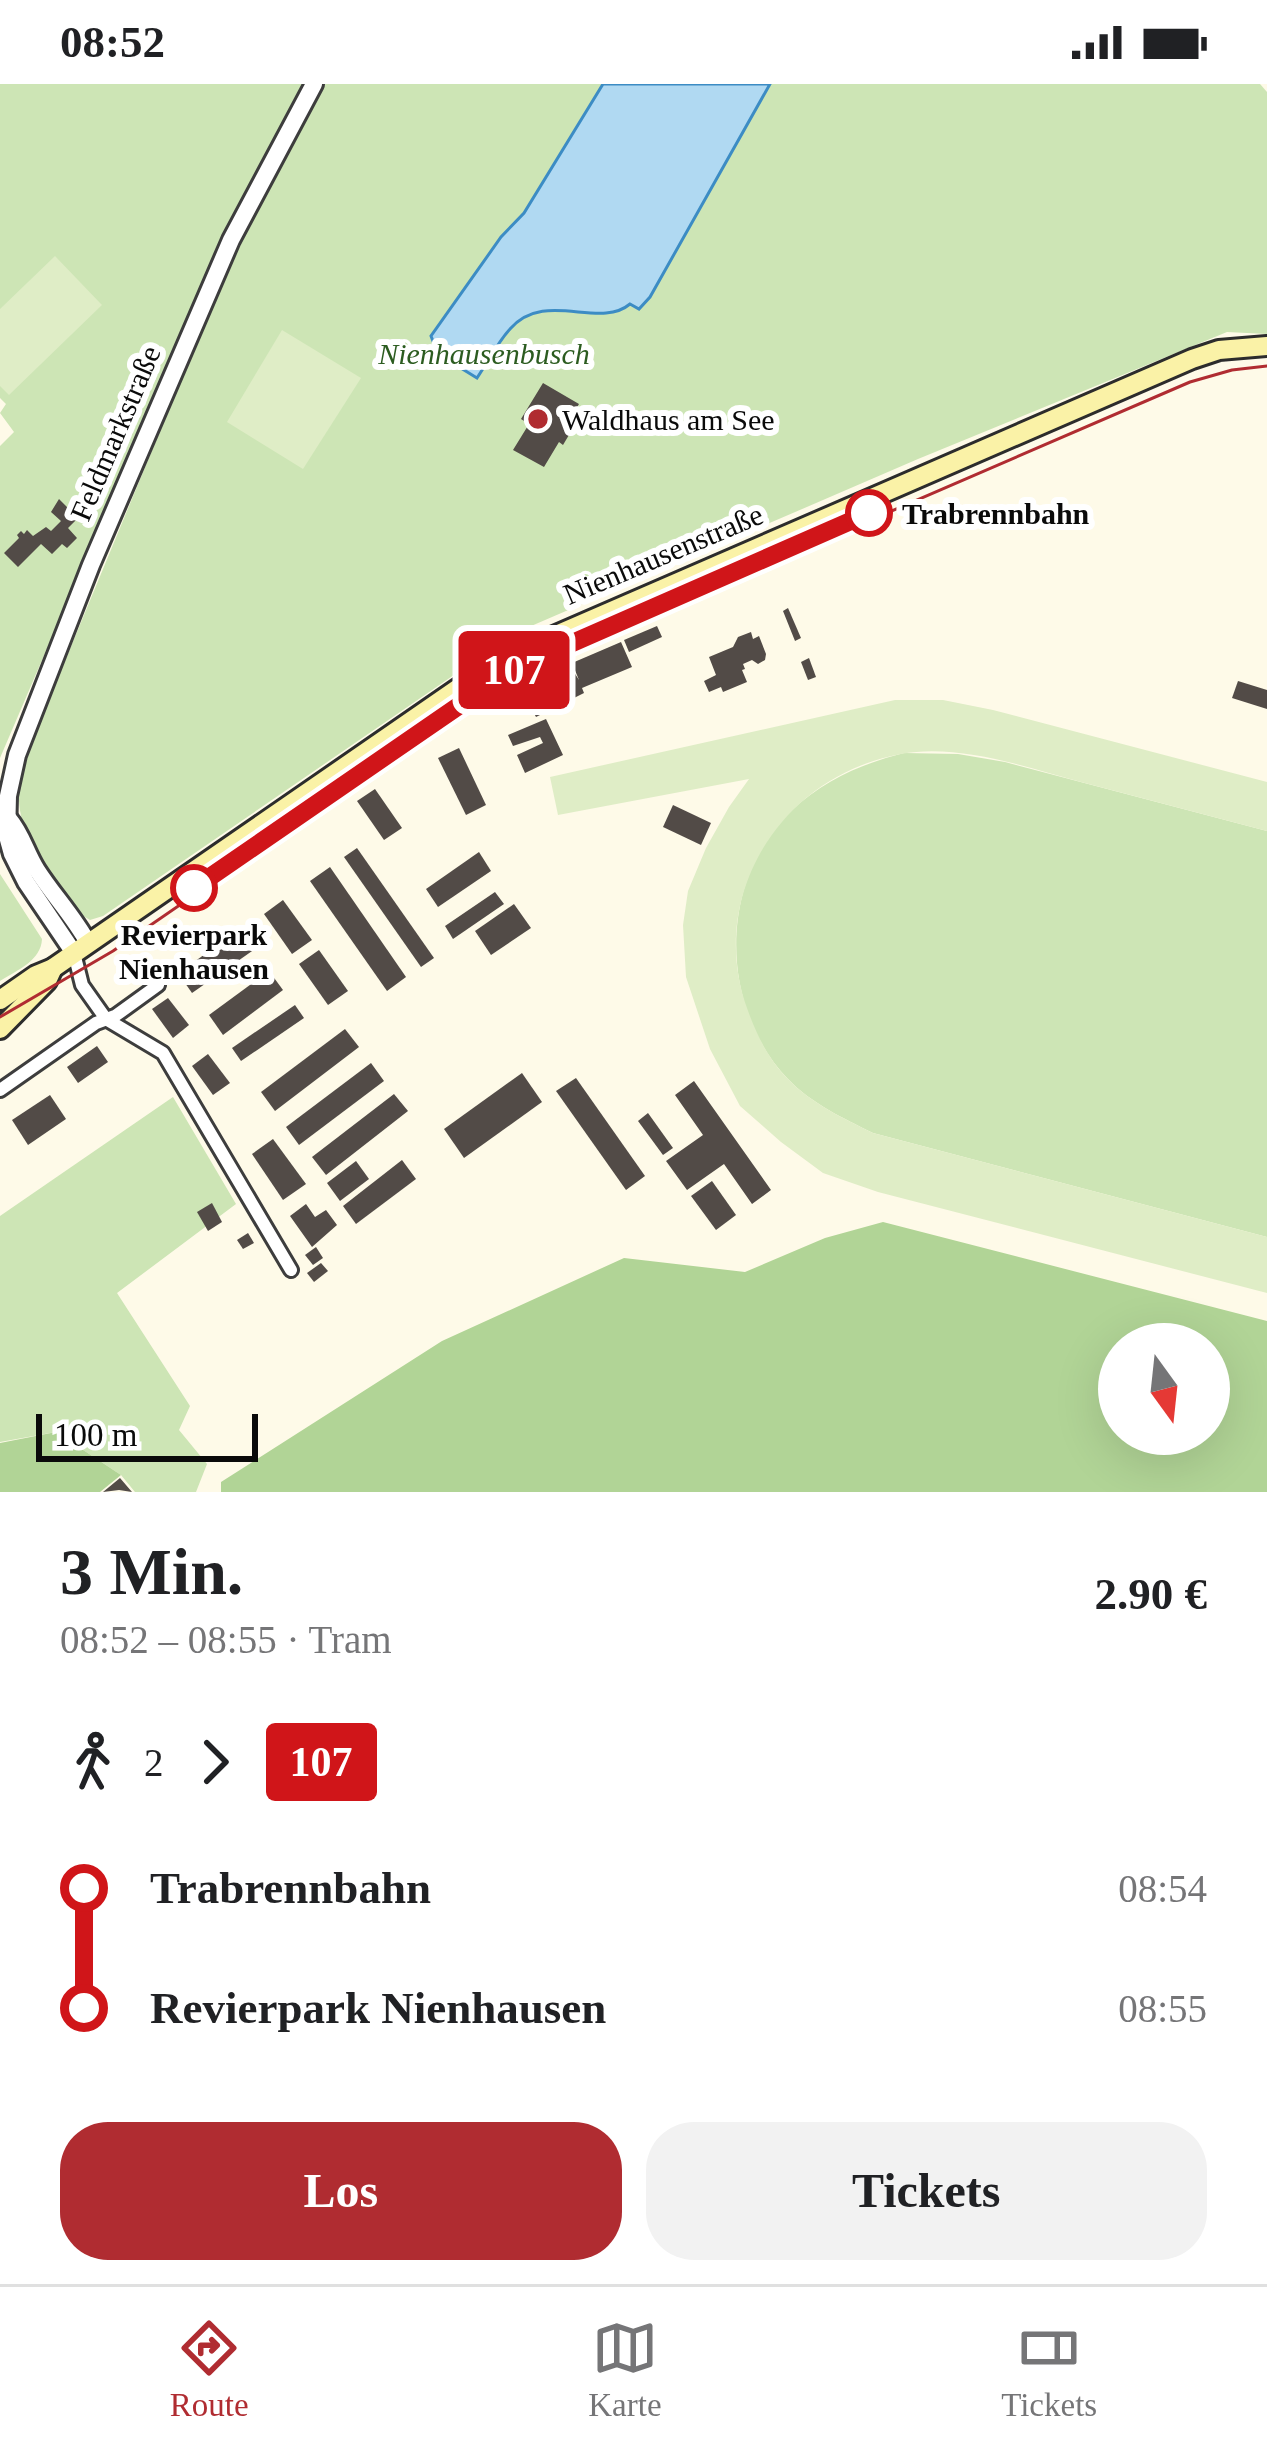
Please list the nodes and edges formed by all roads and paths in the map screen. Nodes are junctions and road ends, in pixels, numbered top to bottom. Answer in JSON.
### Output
{"nodes":[{"id":1,"x":314,"y":84,"type":"edge"},
{"id":2,"x":1267,"y":346,"type":"edge"},
{"id":3,"x":81,"y":948,"type":"junction"},
{"id":4,"x":53,"y":968,"type":"junction"},
{"id":5,"x":158,"y":985,"type":"dead end"},
{"id":6,"x":0,"y":1000,"type":"edge"},
{"id":7,"x":106,"y":1019,"type":"junction"},
{"id":8,"x":0,"y":1029,"type":"edge"},
{"id":9,"x":0,"y":1090,"type":"edge"},
{"id":10,"x":290,"y":1270,"type":"dead end"}],
"edges":[{"from":1,"to":3,"type":"street","name":"Feldmarkstraße"},
{"from":2,"to":3,"type":"main road","name":"Nienhausenstraße"},
{"from":3,"to":4,"type":"main road"},
{"from":3,"to":7,"type":"street"},
{"from":4,"to":6,"type":"main road"},
{"from":4,"to":8,"type":"main road"},
{"from":5,"to":7,"type":"street"},
{"from":7,"to":9,"type":"street"},
{"from":7,"to":10,"type":"street"}]}
